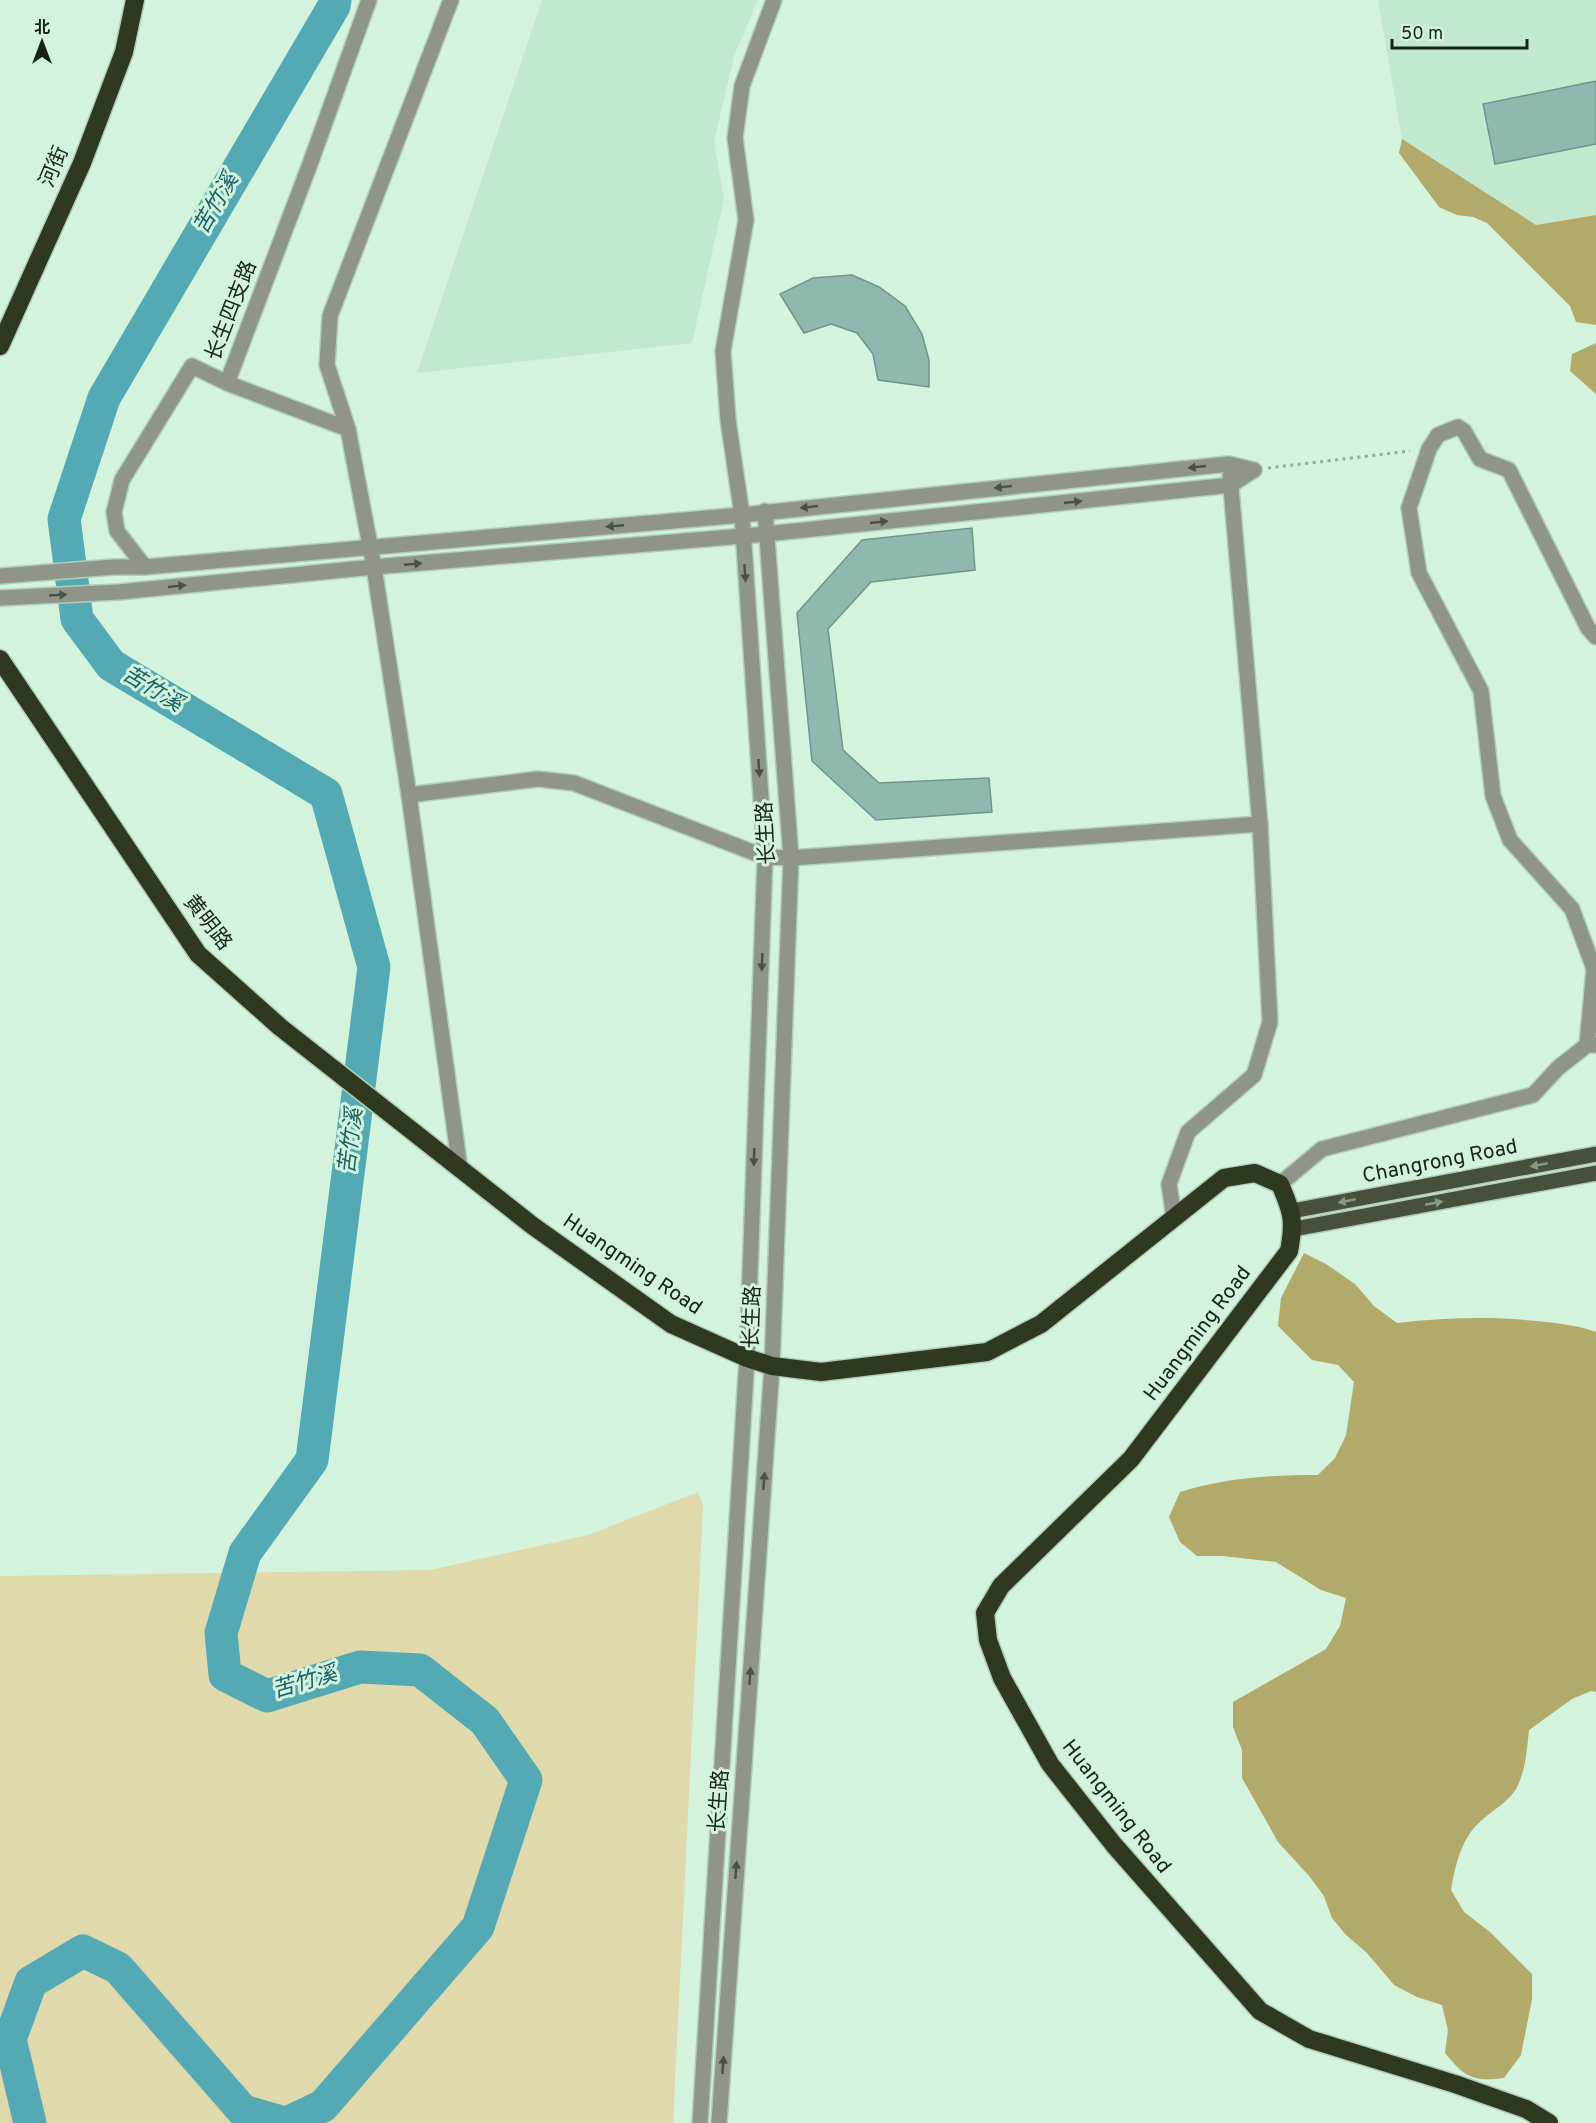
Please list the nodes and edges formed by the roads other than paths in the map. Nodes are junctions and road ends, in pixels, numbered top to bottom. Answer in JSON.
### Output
{"nodes":[{"id":1,"x":135,"y":0,"type":"edge"},
{"id":2,"x":369,"y":0,"type":"edge"},
{"id":3,"x":451,"y":0,"type":"edge"},
{"id":4,"x":774,"y":0,"type":"edge"},
{"id":5,"x":0,"y":346,"type":"edge"},
{"id":6,"x":227,"y":383,"type":"junction"},
{"id":7,"x":348,"y":429,"type":"junction"},
{"id":8,"x":1229,"y":464,"type":"junction"},
{"id":9,"x":1231,"y":486,"type":"junction"},
{"id":10,"x":765,"y":511,"type":"junction"},
{"id":11,"x":742,"y":515,"type":"junction"},
{"id":12,"x":766,"y":534,"type":"junction"},
{"id":13,"x":742,"y":536,"type":"junction"},
{"id":14,"x":371,"y":548,"type":"junction"},
{"id":15,"x":145,"y":567,"type":"junction"},
{"id":16,"x":374,"y":567,"type":"junction"},
{"id":17,"x":0,"y":576,"type":"edge"},
{"id":18,"x":0,"y":598,"type":"edge"},
{"id":19,"x":1596,"y":637,"type":"edge"},
{"id":20,"x":0,"y":659,"type":"edge"},
{"id":21,"x":409,"y":795,"type":"junction"},
{"id":22,"x":1260,"y":824,"type":"junction"},
{"id":23,"x":765,"y":857,"type":"junction"},
{"id":24,"x":791,"y":858,"type":"junction"},
{"id":25,"x":1592,"y":1045,"type":"edge"},
{"id":26,"x":1596,"y":1154,"type":"edge"},
{"id":27,"x":443,"y":1156,"type":"joint"},
{"id":28,"x":460,"y":1169,"type":"junction"},
{"id":29,"x":1596,"y":1173,"type":"edge"},
{"id":30,"x":1280,"y":1184,"type":"junction"},
{"id":31,"x":1174,"y":1218,"type":"junction"},
{"id":32,"x":1293,"y":1220,"type":"junction"},
{"id":33,"x":747,"y":1358,"type":"junction"},
{"id":34,"x":772,"y":1366,"type":"junction"},
{"id":35,"x":700,"y":2123,"type":"edge"},
{"id":36,"x":719,"y":2123,"type":"edge"},
{"id":37,"x":1549,"y":2123,"type":"edge"}],
"edges":[{"from":1,"to":5,"type":"highway","name":"河街"},
{"from":2,"to":6,"type":"street","name":"长生四支路"},
{"from":3,"to":7,"type":"street"},
{"from":4,"to":11,"type":"street","name":"长生路"},
{"from":6,"to":7,"type":"street"},
{"from":6,"to":15,"type":"street","name":"长生四支路"},
{"from":7,"to":14,"type":"street"},
{"from":8,"to":9,"type":"street"},
{"from":8,"to":9,"type":"street"},
{"from":8,"to":10,"type":"street","one_way":true},
{"from":12,"to":9,"type":"street","one_way":true},
{"from":9,"to":22,"type":"street"},
{"from":10,"to":11,"type":"street"},
{"from":10,"to":12,"type":"street","name":"长生路"},
{"from":11,"to":13,"type":"street","name":"长生路"},
{"from":11,"to":14,"type":"street","one_way":true},
{"from":12,"to":13,"type":"street"},
{"from":12,"to":24,"type":"street","name":"长生路"},
{"from":16,"to":13,"type":"street","one_way":true},
{"from":13,"to":23,"type":"street","name":"长生路","one_way":true},
{"from":14,"to":15,"type":"street"},
{"from":14,"to":16,"type":"street"},
{"from":15,"to":17,"type":"street"},
{"from":18,"to":16,"type":"street","one_way":true},
{"from":16,"to":21,"type":"street"},
{"from":19,"to":25,"type":"street"},
{"from":20,"to":27,"type":"highway","name":"黄明路"},
{"from":21,"to":23,"type":"street"},
{"from":21,"to":28,"type":"street"},
{"from":22,"to":24,"type":"street"},
{"from":22,"to":31,"type":"street"},
{"from":23,"to":24,"type":"street"},
{"from":23,"to":33,"type":"street","name":"长生路","one_way":true},
{"from":24,"to":34,"type":"street","name":"长生路"},
{"from":25,"to":30,"type":"street"},
{"from":26,"to":32,"type":"main road","name":"Changrong Road","one_way":true},
{"from":27,"to":28,"type":"highway","name":"Huangming Road"},
{"from":28,"to":33,"type":"highway","name":"Huangming Road"},
{"from":32,"to":29,"type":"main road","name":"Changrong Road","one_way":true},
{"from":30,"to":31,"type":"highway","name":"Huangming Road"},
{"from":30,"to":32,"type":"highway"},
{"from":31,"to":34,"type":"highway","name":"Huangming Road"},
{"from":32,"to":37,"type":"highway","name":"Huangming Road"},
{"from":33,"to":34,"type":"highway","name":"Huangming Road"},
{"from":33,"to":35,"type":"street","name":"长生路"},
{"from":36,"to":34,"type":"street","name":"长生路","one_way":true}]}
